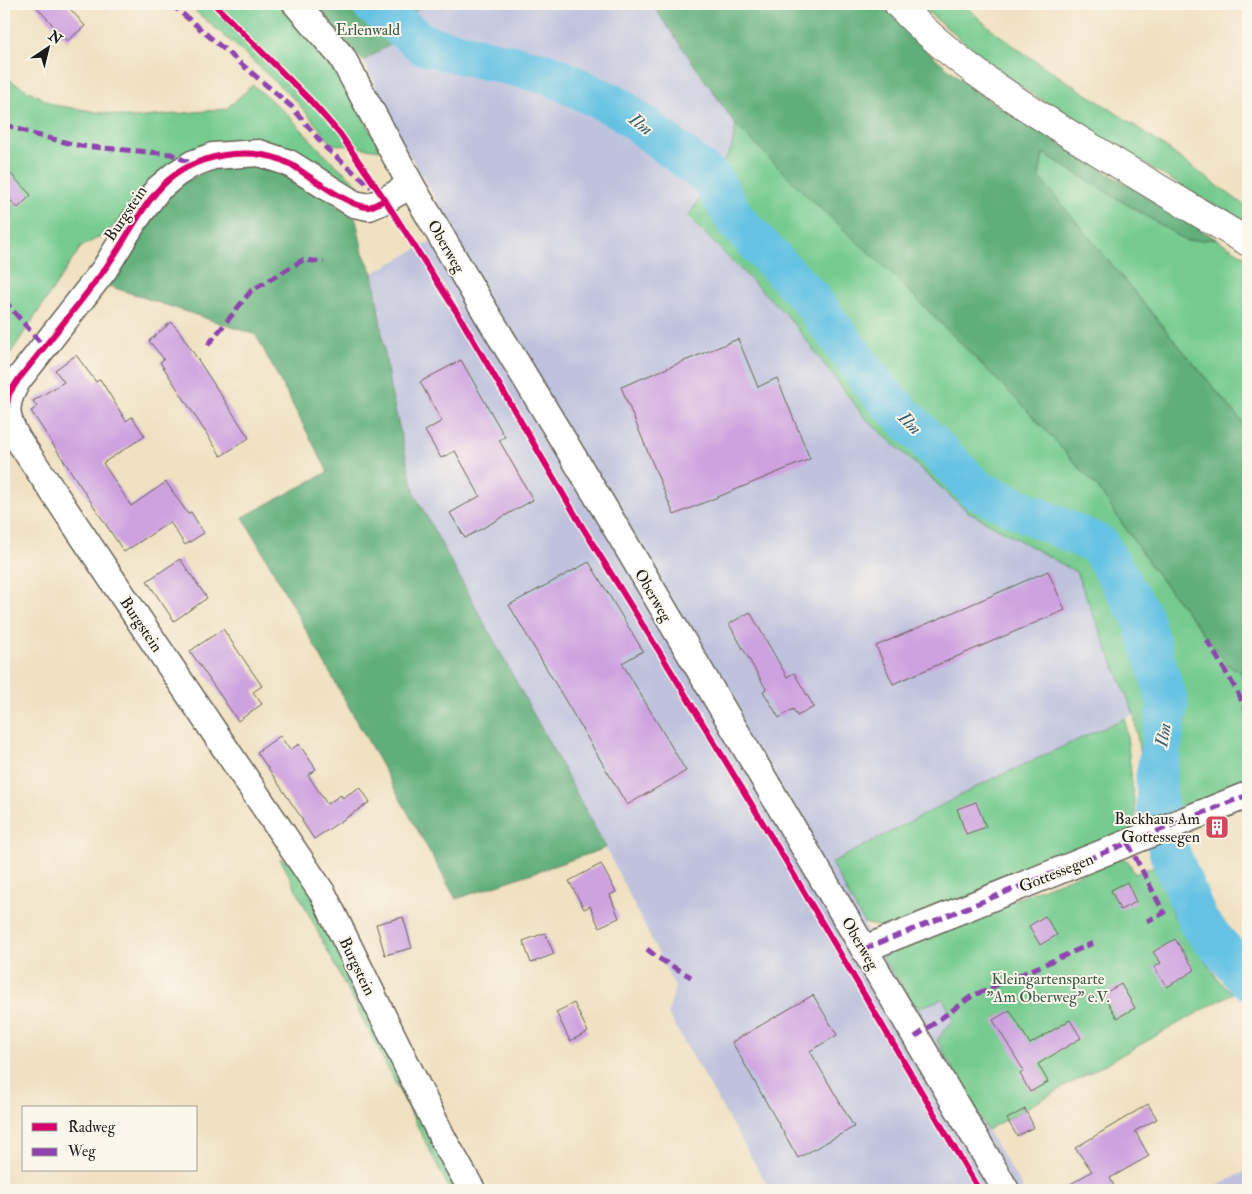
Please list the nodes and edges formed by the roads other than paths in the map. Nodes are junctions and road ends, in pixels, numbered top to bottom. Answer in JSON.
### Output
{"nodes":[{"id":1,"x":296,"y":4,"type":"edge"},
{"id":2,"x":898,"y":4,"type":"edge"},
{"id":3,"x":411,"y":184,"type":"junction"},
{"id":4,"x":1248,"y":242,"type":"edge"},
{"id":5,"x":1248,"y":796,"type":"edge"},
{"id":6,"x":864,"y":949,"type":"junction"},
{"id":7,"x":472,"y":1190,"type":"edge"},
{"id":8,"x":1006,"y":1190,"type":"edge"}],
"edges":[{"from":1,"to":3,"type":"street","name":"Oberweg"},
{"from":2,"to":4,"type":"main road"},
{"from":3,"to":6,"type":"street","name":"Oberweg"},
{"from":3,"to":7,"type":"street","name":"Burgstein"},
{"from":5,"to":6,"type":"street","name":"Gottessegen"},
{"from":6,"to":8,"type":"street","name":"Oberweg"}]}
